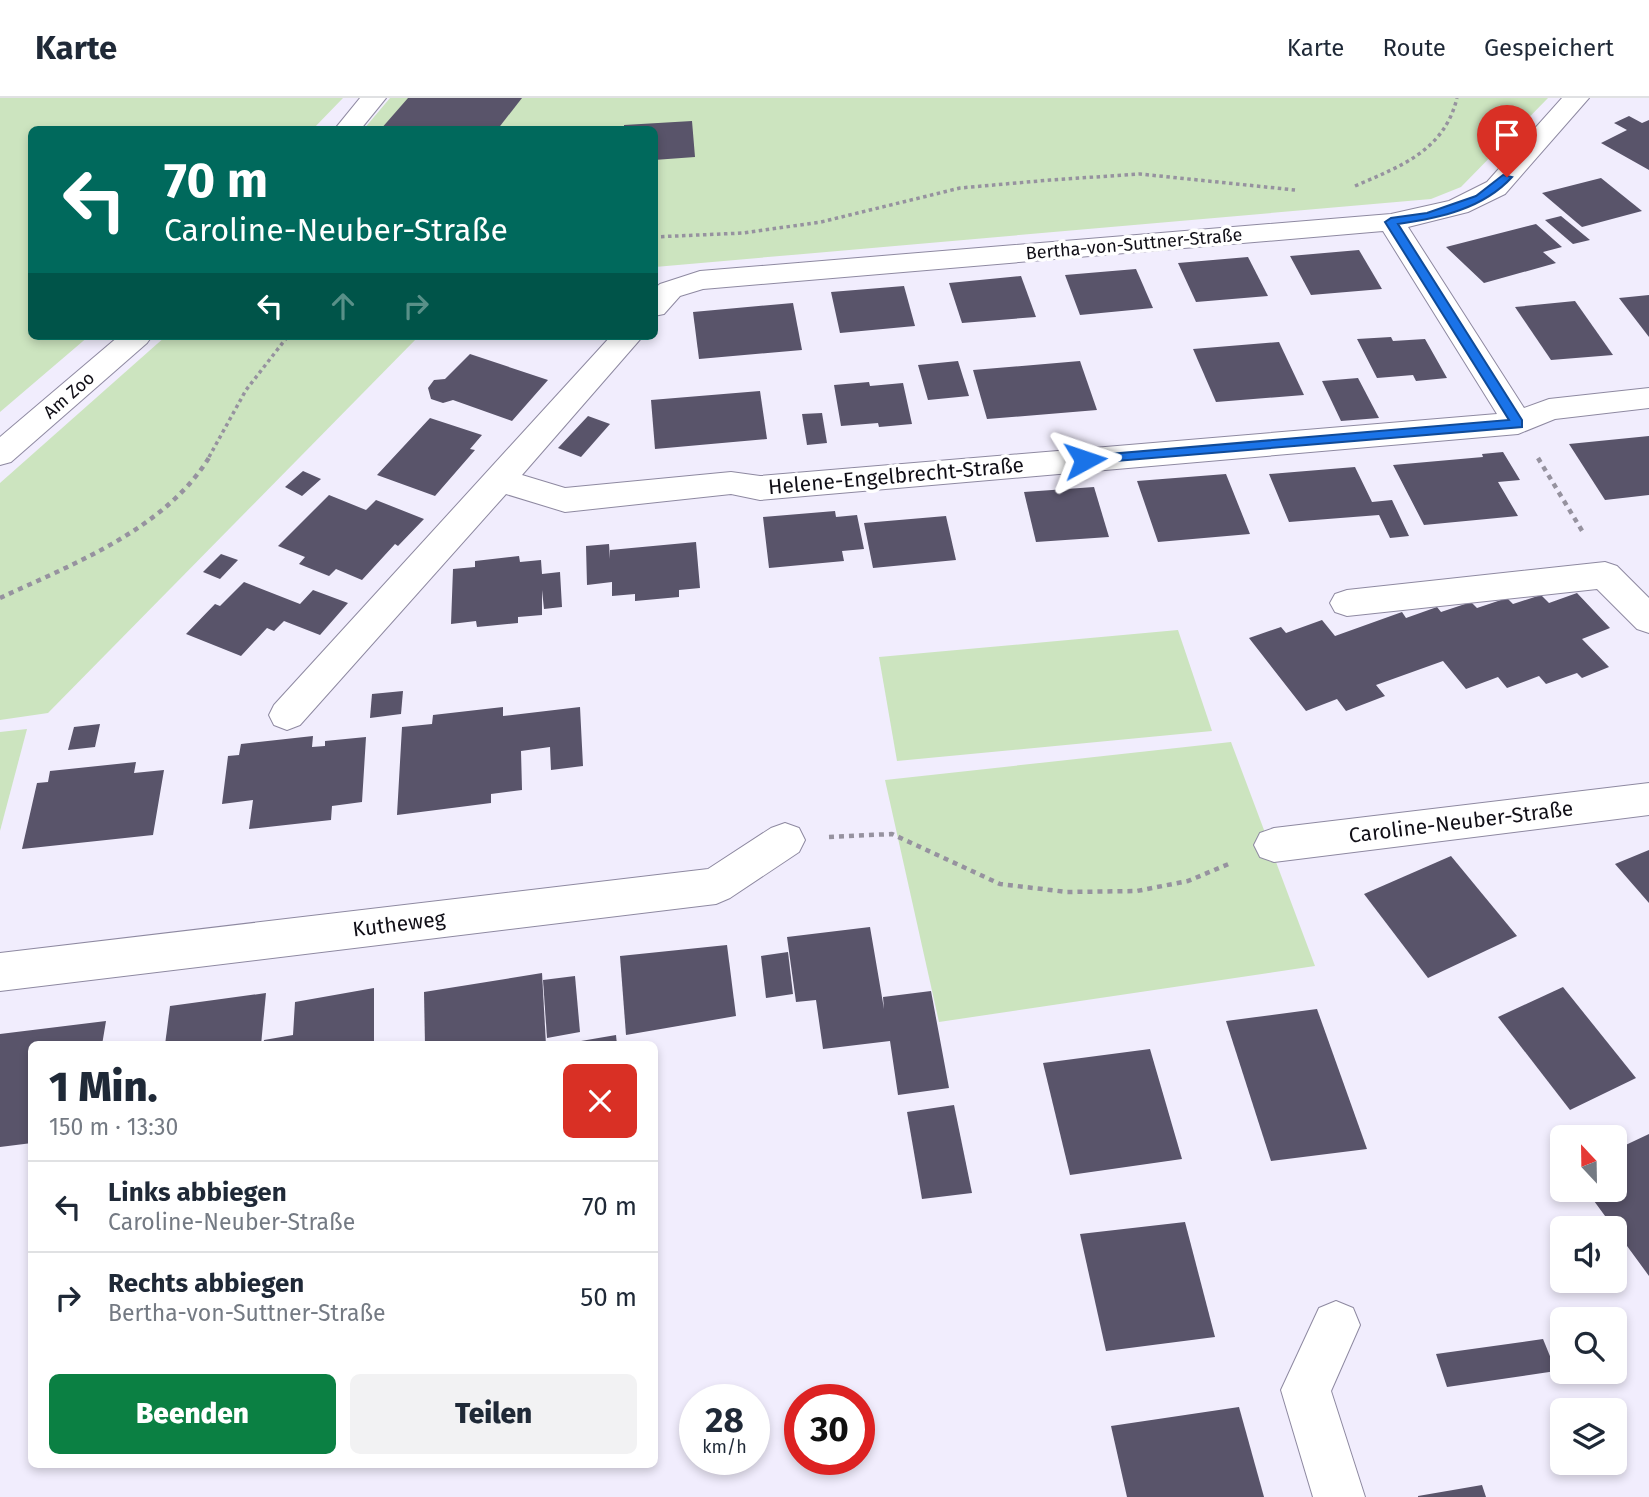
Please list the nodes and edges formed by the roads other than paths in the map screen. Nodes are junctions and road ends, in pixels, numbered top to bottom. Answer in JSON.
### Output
{"nodes":[{"id":1,"x":373,"y":98,"type":"edge"},
{"id":2,"x":1576,"y":98,"type":"edge"},
{"id":3,"x":349,"y":126,"type":"edge"},
{"id":4,"x":1391,"y":222,"type":"junction"},
{"id":5,"x":658,"y":303,"type":"edge"},
{"id":6,"x":132,"y":340,"type":"edge"},
{"id":7,"x":624,"y":340,"type":"edge"},
{"id":8,"x":1649,"y":398,"type":"edge"},
{"id":9,"x":1518,"y":424,"type":"junction"},
{"id":10,"x":0,"y":454,"type":"edge"},
{"id":11,"x":499,"y":480,"type":"junction"},
{"id":12,"x":1346,"y":603,"type":"dead end"},
{"id":13,"x":1649,"y":620,"type":"edge"},
{"id":14,"x":288,"y":715,"type":"dead end"},
{"id":15,"x":1649,"y":799,"type":"edge"},
{"id":16,"x":785,"y":840,"type":"road end"},
{"id":17,"x":1274,"y":845,"type":"road end"},
{"id":18,"x":0,"y":972,"type":"edge"},
{"id":19,"x":1336,"y":1325,"type":"dead end"},
{"id":20,"x":1339,"y":1497,"type":"edge"}],
"edges":[{"from":1,"to":3,"type":"street"},
{"from":2,"to":4,"type":"street","name":"Bertha-von-Suttner-Straße"},
{"from":4,"to":5,"type":"street","name":"Bertha-von-Suttner-Straße"},
{"from":4,"to":9,"type":"street"},
{"from":6,"to":10,"type":"street","name":"Am Zoo"},
{"from":7,"to":11,"type":"street"},
{"from":8,"to":9,"type":"street","name":"Helene-Engelbrecht-Straße"},
{"from":9,"to":11,"type":"street","name":"Helene-Engelbrecht-Straße"},
{"from":11,"to":14,"type":"street"},
{"from":12,"to":13,"type":"street"},
{"from":15,"to":17,"type":"street","name":"Caroline-Neuber-Straße"},
{"from":16,"to":18,"type":"street","name":"Kutheweg"},
{"from":19,"to":20,"type":"street"}]}
